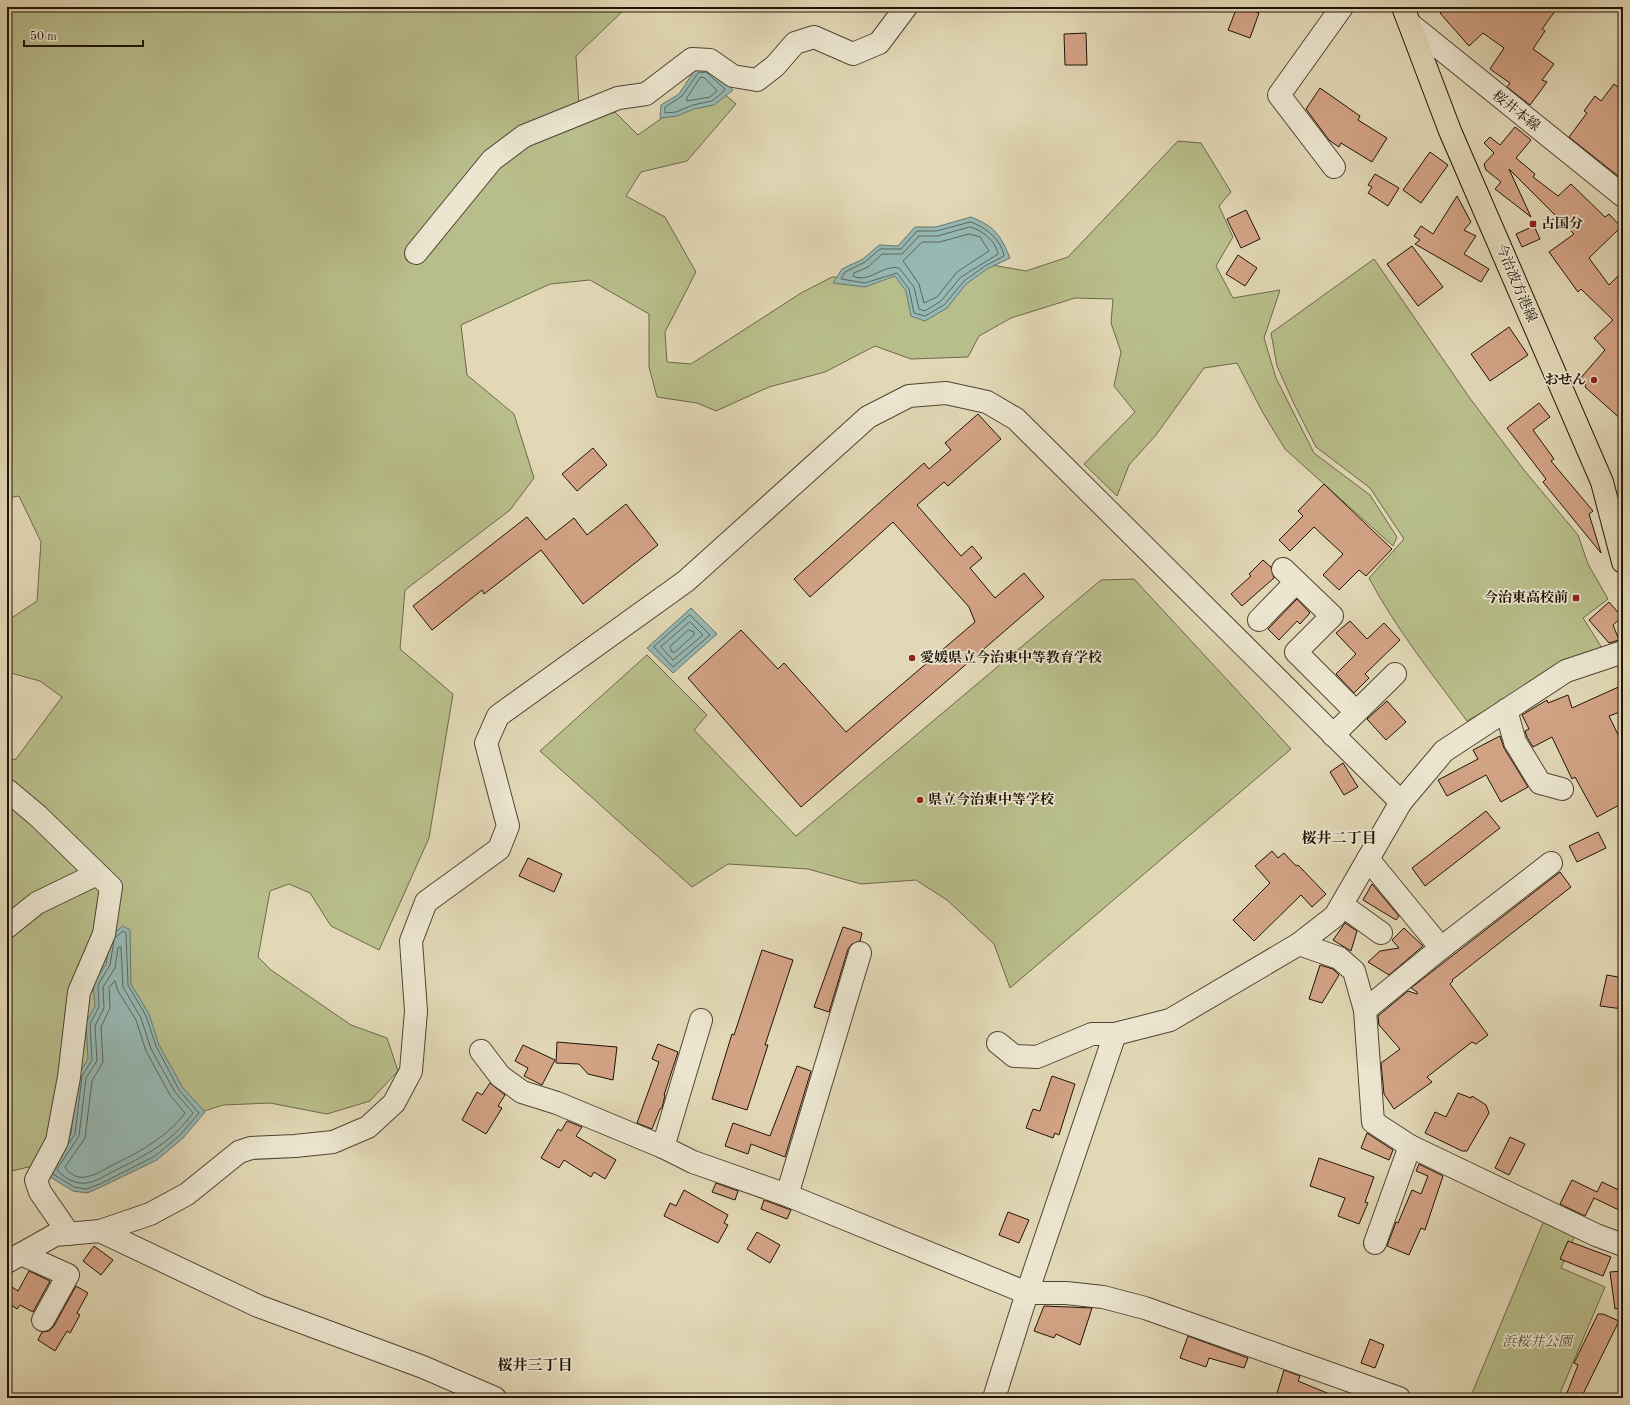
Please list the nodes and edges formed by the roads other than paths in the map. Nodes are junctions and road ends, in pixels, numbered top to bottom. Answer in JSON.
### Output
{"nodes":[{"id":1,"x":906,"y":7,"type":"edge"},
{"id":2,"x":1342,"y":7,"type":"edge"},
{"id":3,"x":1406,"y":16,"type":"edge"},
{"id":4,"x":1334,"y":167,"type":"dead end"},
{"id":5,"x":1623,"y":196,"type":"edge"},
{"id":6,"x":416,"y":253,"type":"dead end"},
{"id":7,"x":1623,"y":562,"type":"edge"},
{"id":8,"x":1259,"y":620,"type":"dead end"},
{"id":9,"x":1623,"y":652,"type":"edge"},
{"id":10,"x":1395,"y":674,"type":"dead end"},
{"id":11,"x":1506,"y":710,"type":"junction"},
{"id":12,"x":1356,"y":712,"type":"junction"},
{"id":13,"x":1333,"y":735,"type":"junction"},
{"id":14,"x":1562,"y":789,"type":"dead end"},
{"id":15,"x":7,"y":790,"type":"edge"},
{"id":16,"x":1401,"y":802,"type":"junction"},
{"id":17,"x":1368,"y":859,"type":"junction"},
{"id":18,"x":1551,"y":863,"type":"dead end"},
{"id":19,"x":97,"y":874,"type":"junction"},
{"id":20,"x":1342,"y":905,"type":"junction"},
{"id":21,"x":7,"y":927,"type":"edge"},
{"id":22,"x":1382,"y":933,"type":"dead end"},
{"id":23,"x":1298,"y":944,"type":"junction"},
{"id":24,"x":1441,"y":948,"type":"junction"},
{"id":25,"x":860,"y":953,"type":"dead end"},
{"id":26,"x":1365,"y":1010,"type":"junction"},
{"id":27,"x":701,"y":1020,"type":"dead end"},
{"id":28,"x":1115,"y":1034,"type":"junction"},
{"id":29,"x":998,"y":1043,"type":"dead end"},
{"id":30,"x":481,"y":1051,"type":"dead end"},
{"id":31,"x":1410,"y":1146,"type":"junction"},
{"id":32,"x":663,"y":1147,"type":"junction"},
{"id":33,"x":788,"y":1195,"type":"junction"},
{"id":34,"x":100,"y":1231,"type":"junction"},
{"id":35,"x":69,"y":1234,"type":"junction"},
{"id":36,"x":1375,"y":1243,"type":"dead end"},
{"id":37,"x":1623,"y":1245,"type":"edge"},
{"id":38,"x":14,"y":1258,"type":"edge"},
{"id":39,"x":1027,"y":1293,"type":"junction"},
{"id":40,"x":43,"y":1320,"type":"dead end"},
{"id":41,"x":495,"y":1398,"type":"edge"},
{"id":42,"x":994,"y":1398,"type":"edge"},
{"id":43,"x":1399,"y":1398,"type":"edge"}],
"edges":[{"from":1,"to":6,"type":"street"},
{"from":2,"to":4,"type":"street"},
{"from":3,"to":5,"type":"street","name":"桜井本線"},
{"from":3,"to":7,"type":"main road","name":"今治波方港線"},
{"from":8,"to":12,"type":"street"},
{"from":9,"to":11,"type":"street"},
{"from":10,"to":12,"type":"street"},
{"from":11,"to":14,"type":"street"},
{"from":11,"to":16,"type":"street"},
{"from":12,"to":13,"type":"street"},
{"from":13,"to":16,"type":"street"},
{"from":13,"to":34,"type":"street"},
{"from":15,"to":19,"type":"street"},
{"from":16,"to":17,"type":"street"},
{"from":17,"to":20,"type":"street"},
{"from":17,"to":24,"type":"street"},
{"from":18,"to":24,"type":"street"},
{"from":19,"to":21,"type":"street"},
{"from":19,"to":35,"type":"street"},
{"from":20,"to":22,"type":"street"},
{"from":20,"to":23,"type":"street"},
{"from":23,"to":26,"type":"street"},
{"from":23,"to":28,"type":"street"},
{"from":24,"to":26,"type":"street"},
{"from":25,"to":33,"type":"street"},
{"from":26,"to":31,"type":"street"},
{"from":27,"to":32,"type":"street"},
{"from":28,"to":29,"type":"street"},
{"from":28,"to":39,"type":"street"},
{"from":30,"to":32,"type":"street"},
{"from":31,"to":36,"type":"street"},
{"from":31,"to":37,"type":"street"},
{"from":32,"to":33,"type":"street"},
{"from":33,"to":39,"type":"street"},
{"from":34,"to":35,"type":"street"},
{"from":34,"to":41,"type":"street"},
{"from":35,"to":38,"type":"street"},
{"from":38,"to":40,"type":"street"},
{"from":39,"to":42,"type":"street"},
{"from":39,"to":43,"type":"street"}]}
